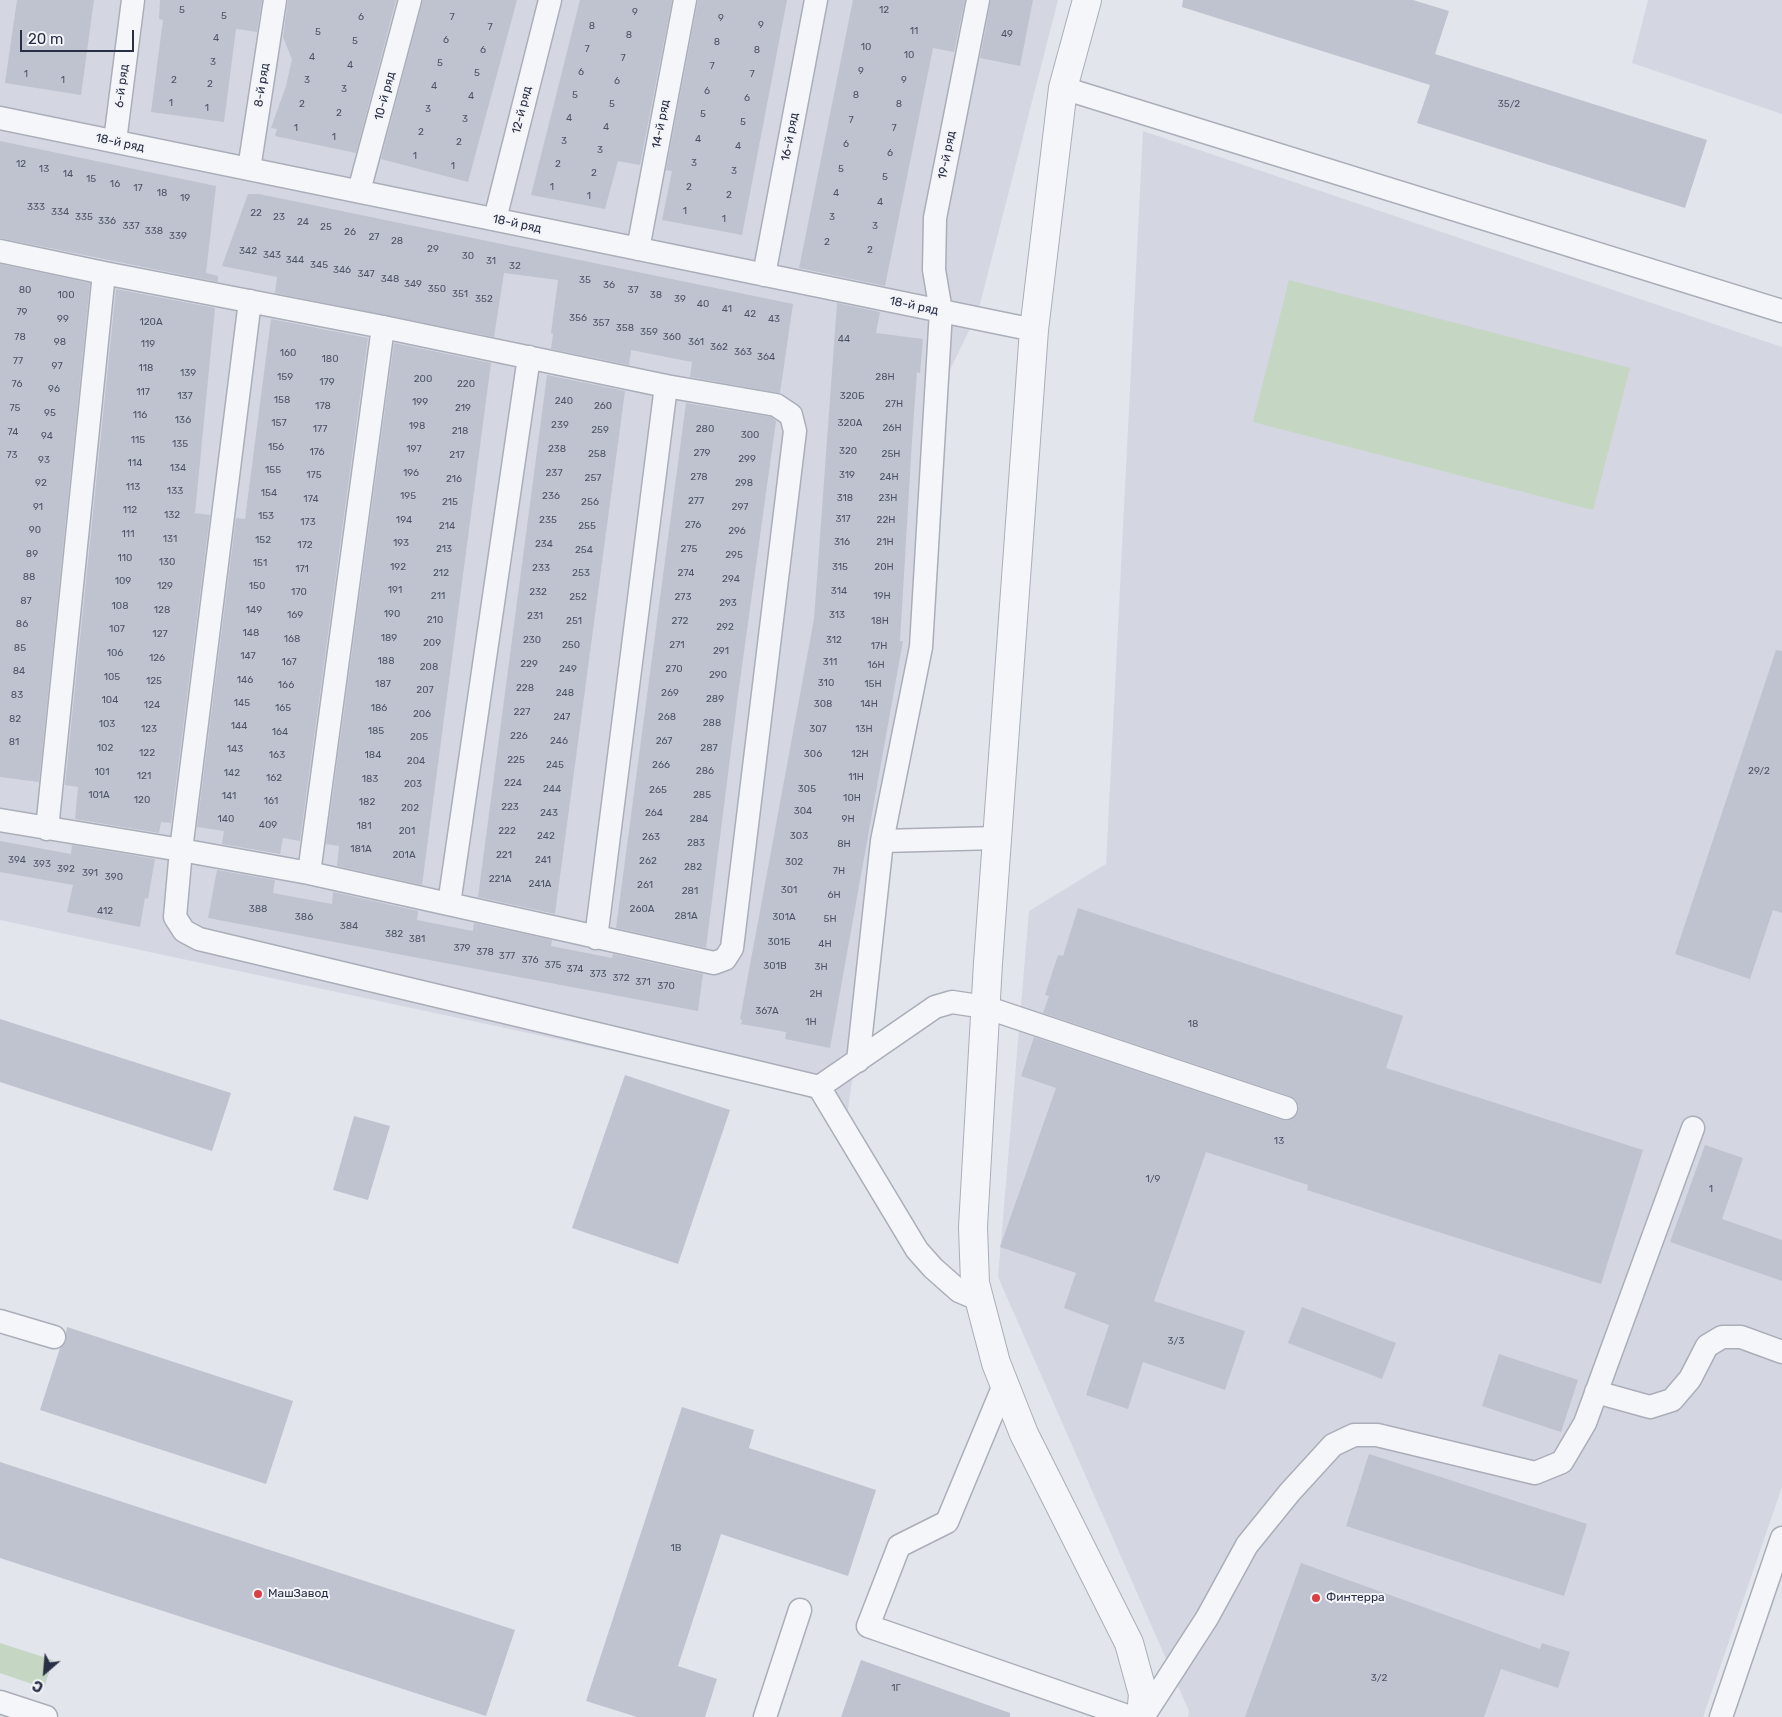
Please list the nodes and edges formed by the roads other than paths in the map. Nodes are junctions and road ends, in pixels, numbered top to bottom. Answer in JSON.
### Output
{"nodes":[{"id":1,"x":133,"y":0,"type":"edge"},
{"id":2,"x":275,"y":0,"type":"edge"},
{"id":3,"x":410,"y":0,"type":"edge"},
{"id":4,"x":550,"y":0,"type":"edge"},
{"id":5,"x":685,"y":0,"type":"edge"},
{"id":6,"x":816,"y":0,"type":"edge"},
{"id":7,"x":978,"y":0,"type":"edge"},
{"id":8,"x":1087,"y":0,"type":"edge"},
{"id":9,"x":1063,"y":88,"type":"junction"},
{"id":10,"x":0,"y":118,"type":"edge"},
{"id":11,"x":115,"y":141,"type":"junction"},
{"id":12,"x":248,"y":169,"type":"junction"},
{"id":13,"x":359,"y":192,"type":"junction"},
{"id":14,"x":495,"y":219,"type":"junction"},
{"id":15,"x":638,"y":249,"type":"junction"},
{"id":16,"x":0,"y":251,"type":"edge"},
{"id":17,"x":104,"y":273,"type":"junction"},
{"id":18,"x":764,"y":275,"type":"junction"},
{"id":19,"x":250,"y":301,"type":"junction"},
{"id":20,"x":1782,"y":311,"type":"edge"},
{"id":21,"x":941,"y":312,"type":"junction"},
{"id":22,"x":383,"y":327,"type":"junction"},
{"id":23,"x":1034,"y":330,"type":"junction"},
{"id":24,"x":529,"y":357,"type":"junction"},
{"id":25,"x":666,"y":386,"type":"junction"},
{"id":26,"x":0,"y":820,"type":"edge"},
{"id":27,"x":47,"y":829,"type":"junction"},
{"id":28,"x":997,"y":838,"type":"junction"},
{"id":29,"x":882,"y":841,"type":"junction"},
{"id":30,"x":181,"y":850,"type":"junction"},
{"id":31,"x":309,"y":873,"type":"junction"},
{"id":32,"x":449,"y":904,"type":"junction"},
{"id":33,"x":596,"y":938,"type":"junction"},
{"id":34,"x":985,"y":1007,"type":"junction"},
{"id":35,"x":858,"y":1061,"type":"junction"},
{"id":36,"x":819,"y":1087,"type":"junction"},
{"id":37,"x":1286,"y":1108,"type":"dead end"},
{"id":38,"x":1693,"y":1128,"type":"dead end"},
{"id":39,"x":978,"y":1299,"type":"junction"},
{"id":40,"x":0,"y":1321,"type":"edge"},
{"id":41,"x":54,"y":1337,"type":"dead end"},
{"id":42,"x":1782,"y":1352,"type":"edge"},
{"id":43,"x":1004,"y":1385,"type":"junction"},
{"id":44,"x":1596,"y":1392,"type":"junction"},
{"id":45,"x":1782,"y":1538,"type":"edge"},
{"id":46,"x":800,"y":1610,"type":"dead end"},
{"id":47,"x":0,"y":1702,"type":"edge"},
{"id":48,"x":46,"y":1717,"type":"edge"},
{"id":49,"x":765,"y":1717,"type":"edge"},
{"id":50,"x":1130,"y":1717,"type":"edge"},
{"id":51,"x":1142,"y":1717,"type":"edge"},
{"id":52,"x":1721,"y":1717,"type":"edge"}],
"edges":[{"from":1,"to":11,"type":"lane","name":"6-й ряд"},
{"from":2,"to":12,"type":"lane","name":"8-й ряд"},
{"from":3,"to":13,"type":"lane","name":"10-й ряд"},
{"from":4,"to":14,"type":"lane","name":"12-й ряд"},
{"from":5,"to":15,"type":"lane","name":"14-й ряд"},
{"from":6,"to":18,"type":"lane","name":"16-й ряд"},
{"from":7,"to":21,"type":"lane","name":"19-й ряд"},
{"from":8,"to":9,"type":"street"},
{"from":9,"to":20,"type":"lane"},
{"from":9,"to":23,"type":"street"},
{"from":10,"to":11,"type":"lane","name":"18-й ряд"},
{"from":11,"to":12,"type":"lane","name":"18-й ряд"},
{"from":12,"to":13,"type":"lane","name":"18-й ряд"},
{"from":13,"to":14,"type":"lane","name":"18-й ряд"},
{"from":14,"to":15,"type":"lane","name":"18-й ряд"},
{"from":15,"to":18,"type":"lane","name":"18-й ряд"},
{"from":16,"to":17,"type":"lane"},
{"from":17,"to":19,"type":"lane"},
{"from":17,"to":27,"type":"lane"},
{"from":18,"to":21,"type":"lane","name":"18-й ряд"},
{"from":19,"to":22,"type":"lane"},
{"from":19,"to":30,"type":"lane"},
{"from":21,"to":23,"type":"lane","name":"18-й ряд"},
{"from":21,"to":29,"type":"lane","name":"19-й ряд"},
{"from":22,"to":24,"type":"lane"},
{"from":22,"to":31,"type":"lane"},
{"from":23,"to":28,"type":"street"},
{"from":24,"to":25,"type":"lane"},
{"from":24,"to":32,"type":"lane"},
{"from":25,"to":33,"type":"lane"},
{"from":25,"to":33,"type":"lane"},
{"from":26,"to":27,"type":"lane"},
{"from":27,"to":30,"type":"lane"},
{"from":28,"to":29,"type":"lane"},
{"from":28,"to":34,"type":"street"},
{"from":29,"to":35,"type":"lane","name":"19-й ряд"},
{"from":30,"to":31,"type":"lane"},
{"from":30,"to":36,"type":"lane"},
{"from":31,"to":32,"type":"lane"},
{"from":32,"to":33,"type":"lane"},
{"from":34,"to":35,"type":"lane"},
{"from":34,"to":37,"type":"lane"},
{"from":34,"to":39,"type":"street"},
{"from":35,"to":36,"type":"lane"},
{"from":36,"to":39,"type":"lane"},
{"from":38,"to":44,"type":"lane"},
{"from":39,"to":43,"type":"street"},
{"from":40,"to":41,"type":"lane"},
{"from":42,"to":44,"type":"lane"},
{"from":43,"to":50,"type":"lane"},
{"from":43,"to":51,"type":"street"},
{"from":44,"to":51,"type":"lane"},
{"from":45,"to":52,"type":"lane"},
{"from":46,"to":49,"type":"lane"},
{"from":47,"to":48,"type":"lane"}]}
